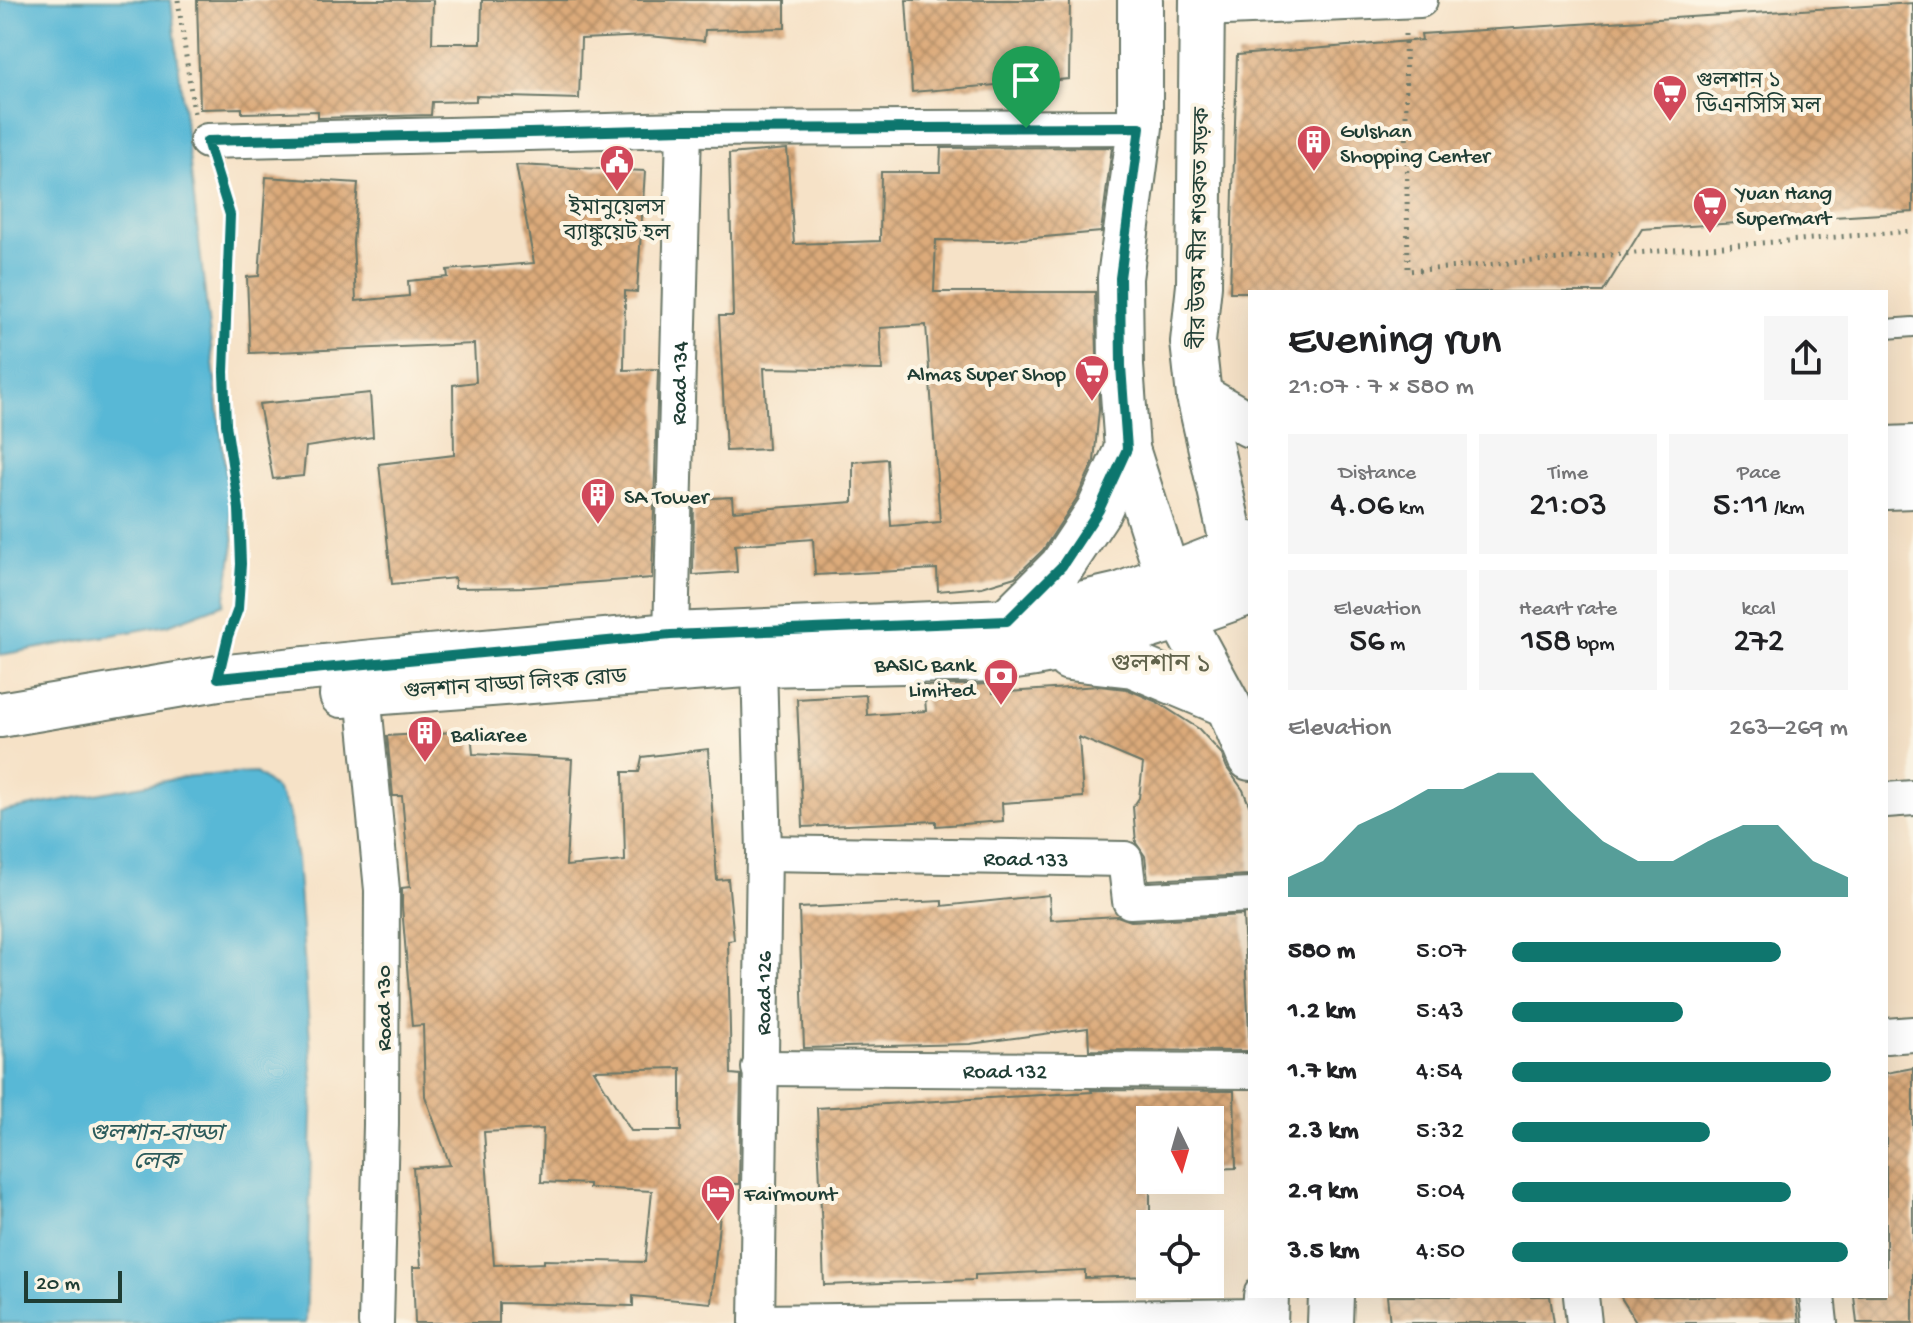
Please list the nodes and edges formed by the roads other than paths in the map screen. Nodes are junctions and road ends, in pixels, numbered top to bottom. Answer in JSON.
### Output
{"nodes":[{"id":1,"x":1140,"y":0,"type":"edge"},
{"id":2,"x":1420,"y":0,"type":"edge"},
{"id":3,"x":1405,"y":1,"type":"edge"},
{"id":4,"x":1202,"y":5,"type":"edge"},
{"id":5,"x":1140,"y":127,"type":"junction"},
{"id":6,"x":684,"y":129,"type":"junction"},
{"id":7,"x":207,"y":141,"type":"road end"},
{"id":8,"x":1913,"y":327,"type":"edge"},
{"id":9,"x":1888,"y":329,"type":"edge"},
{"id":10,"x":1199,"y":396,"type":"junction"},
{"id":11,"x":1248,"y":424,"type":"edge"},
{"id":12,"x":1913,"y":448,"type":"edge"},
{"id":13,"x":1127,"y":449,"type":"junction"},
{"id":14,"x":1888,"y":449,"type":"edge"},
{"id":15,"x":1913,"y":486,"type":"edge"},
{"id":16,"x":1888,"y":487,"type":"edge"},
{"id":17,"x":1242,"y":548,"type":"edge"},
{"id":18,"x":1168,"y":577,"type":"junction"},
{"id":19,"x":1248,"y":582,"type":"edge"},
{"id":20,"x":1248,"y":594,"type":"edge"},
{"id":21,"x":1181,"y":618,"type":"junction"},
{"id":22,"x":1007,"y":621,"type":"junction"},
{"id":23,"x":671,"y":635,"type":"junction"},
{"id":24,"x":1034,"y":655,"type":"junction"},
{"id":25,"x":759,"y":664,"type":"junction"},
{"id":26,"x":363,"y":693,"type":"junction"},
{"id":27,"x":1228,"y":705,"type":"junction"},
{"id":28,"x":0,"y":715,"type":"edge"},
{"id":29,"x":0,"y":745,"type":"edge"},
{"id":30,"x":1248,"y":753,"type":"edge"},
{"id":31,"x":1913,"y":798,"type":"edge"},
{"id":32,"x":1888,"y":800,"type":"edge"},
{"id":33,"x":764,"y":853,"type":"junction"},
{"id":34,"x":1248,"y":895,"type":"edge"},
{"id":35,"x":1913,"y":1034,"type":"edge"},
{"id":36,"x":1888,"y":1036,"type":"edge"},
{"id":37,"x":759,"y":1068,"type":"junction"},
{"id":38,"x":1248,"y":1071,"type":"edge"},
{"id":39,"x":1331,"y":1298,"type":"edge"},
{"id":40,"x":1581,"y":1298,"type":"edge"},
{"id":41,"x":1817,"y":1298,"type":"edge"},
{"id":42,"x":1265,"y":1312,"type":"edge"},
{"id":43,"x":376,"y":1323,"type":"edge"},
{"id":44,"x":757,"y":1323,"type":"edge"},
{"id":45,"x":1330,"y":1323,"type":"edge"},
{"id":46,"x":1584,"y":1323,"type":"edge"},
{"id":47,"x":1820,"y":1323,"type":"edge"}],
"edges":[{"from":1,"to":5,"type":"main road"},
{"from":2,"to":3,"type":"street"},
{"from":3,"to":4,"type":"street"},
{"from":4,"to":10,"type":"main road","name":"বীর উত্তম মীর শওকত সড়ক"},
{"from":5,"to":6,"type":"street"},
{"from":5,"to":13,"type":"main road"},
{"from":6,"to":7,"type":"street"},
{"from":6,"to":23,"type":"street","name":"Road 134"},
{"from":8,"to":9,"type":"lane"},
{"from":10,"to":11,"type":"main road"},
{"from":10,"to":17,"type":"main road","name":"বীর উত্তম মীর শওকত সড়ক"},
{"from":12,"to":14,"type":"main road"},
{"from":13,"to":18,"type":"main road"},
{"from":13,"to":22,"type":"main road"},
{"from":15,"to":16,"type":"main road"},
{"from":17,"to":18,"type":"main road","name":"গুলশান বাড্ডা লিংক রোড"},
{"from":17,"to":19,"type":"main road","name":"বীর উত্তম মীর শওকত সড়ক"},
{"from":18,"to":21,"type":"main road"},
{"from":18,"to":22,"type":"main road","name":"গুলশান বাড্ডা লিংক রোড"},
{"from":20,"to":21,"type":"main road"},
{"from":21,"to":24,"type":"main road"},
{"from":21,"to":27,"type":"main road"},
{"from":22,"to":23,"type":"main road","name":"গুলশান বাড্ডা লিংক রোড"},
{"from":23,"to":28,"type":"main road","name":"গুলশান বাড্ডা লিংক রোড"},
{"from":24,"to":25,"type":"main road","name":"গুলশান বাড্ডা লিংক রোড"},
{"from":24,"to":27,"type":"main road"},
{"from":25,"to":26,"type":"main road","name":"গুলশান বাড্ডা লিংক রোড"},
{"from":25,"to":33,"type":"street","name":"Road 126"},
{"from":26,"to":29,"type":"main road","name":"গুলশান বাড্ডা লিংক রোড"},
{"from":26,"to":43,"type":"street","name":"Road 130"},
{"from":27,"to":30,"type":"main road"},
{"from":31,"to":32,"type":"street"},
{"from":33,"to":34,"type":"street","name":"Road 133"},
{"from":33,"to":37,"type":"street","name":"Road 126"},
{"from":35,"to":36,"type":"street"},
{"from":37,"to":38,"type":"street","name":"Road 132"},
{"from":37,"to":44,"type":"street","name":"Road 126"},
{"from":39,"to":45,"type":"main road"},
{"from":40,"to":46,"type":"street"},
{"from":41,"to":47,"type":"street"},
{"from":42,"to":44,"type":"street"}]}
